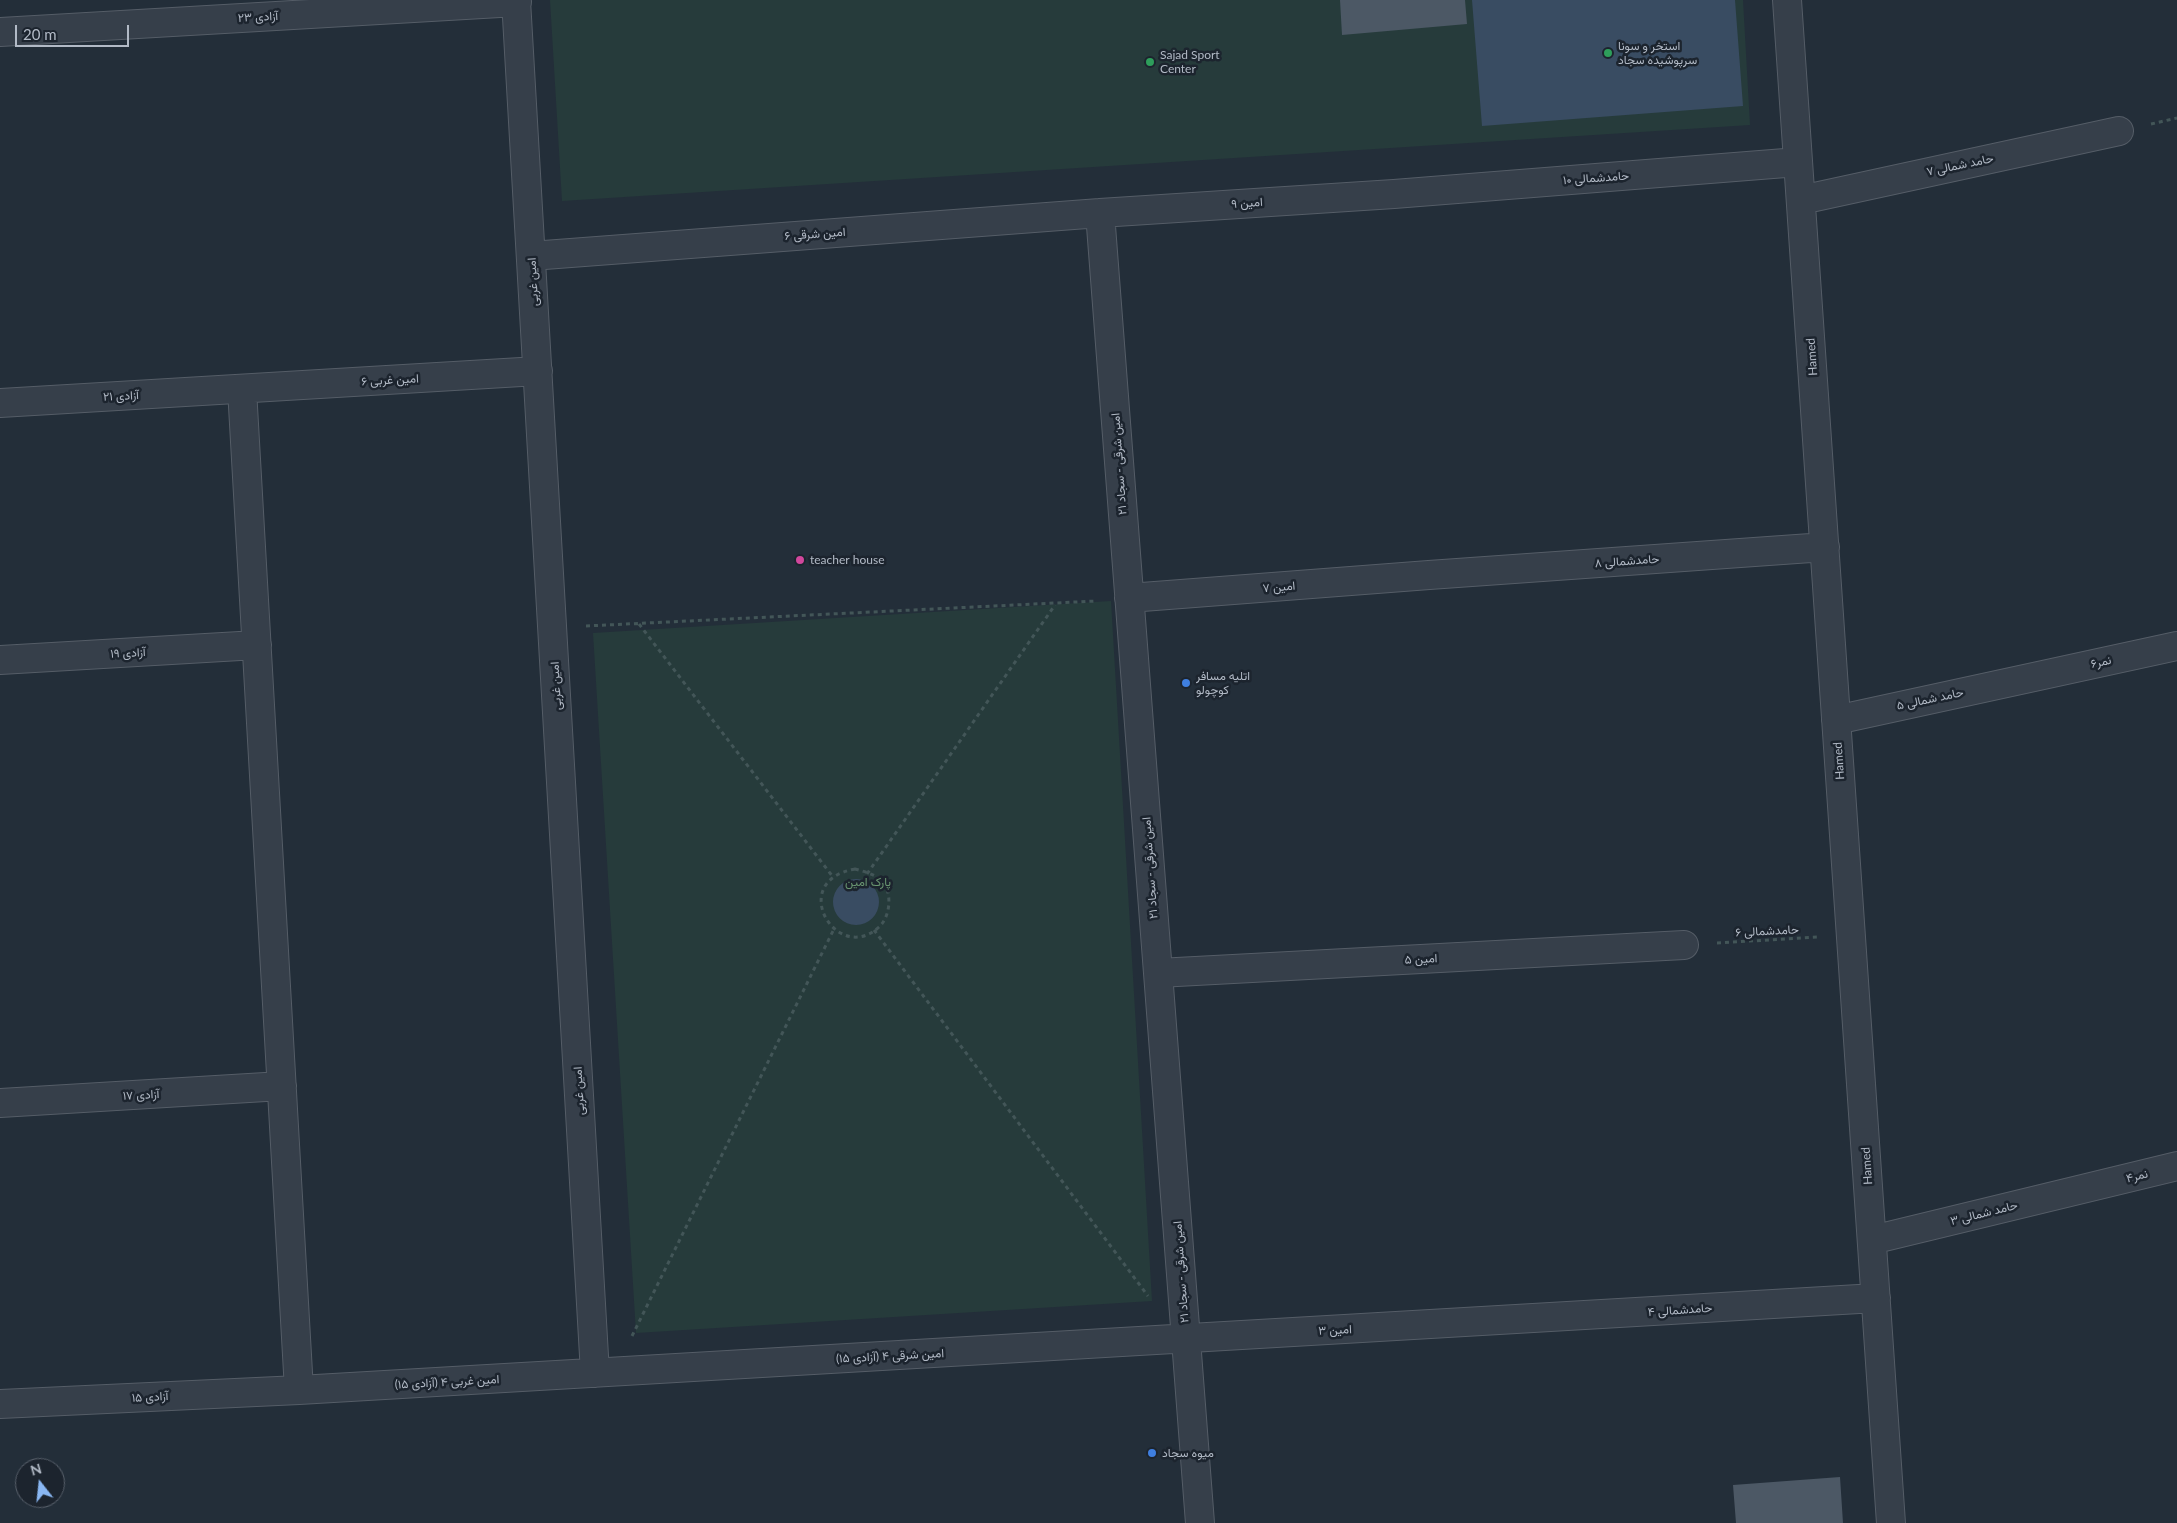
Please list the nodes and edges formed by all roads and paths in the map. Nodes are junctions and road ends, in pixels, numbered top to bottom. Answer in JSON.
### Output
{"nodes":[{"id":1,"x":1787,"y":0,"type":"edge"},
{"id":2,"x":516,"y":1,"type":"edge"},
{"id":3,"x":0,"y":32,"type":"edge"},
{"id":4,"x":2118,"y":131,"type":"dead end"},
{"id":5,"x":1798,"y":162,"type":"junction"},
{"id":6,"x":1394,"y":194,"type":"joint"},
{"id":7,"x":1801,"y":200,"type":"junction"},
{"id":8,"x":1100,"y":212,"type":"junction"},
{"id":9,"x":531,"y":256,"type":"junction"},
{"id":10,"x":538,"y":371,"type":"junction"},
{"id":11,"x":242,"y":389,"type":"junction"},
{"id":12,"x":0,"y":403,"type":"edge"},
{"id":13,"x":1824,"y":547,"type":"junction"},
{"id":14,"x":1429,"y":575,"type":"joint"},
{"id":15,"x":1130,"y":598,"type":"junction"},
{"id":16,"x":1056,"y":604,"type":"junction"},
{"id":17,"x":639,"y":624,"type":"junction"},
{"id":18,"x":552,"y":628,"type":"junction"},
{"id":19,"x":256,"y":645,"type":"junction"},
{"id":20,"x":2177,"y":646,"type":"edge"},
{"id":21,"x":0,"y":660,"type":"edge"},
{"id":22,"x":2024,"y":679,"type":"joint"},
{"id":23,"x":1836,"y":720,"type":"junction"},
{"id":24,"x":867,"y":874,"type":"junction"},
{"id":25,"x":834,"y":877,"type":"junction"},
{"id":26,"x":834,"y":929,"type":"junction"},
{"id":27,"x":874,"y":930,"type":"junction"},
{"id":28,"x":1851,"y":936,"type":"junction"},
{"id":29,"x":1684,"y":945,"type":"joint"},
{"id":30,"x":1158,"y":973,"type":"junction"},
{"id":31,"x":282,"y":1086,"type":"junction"},
{"id":32,"x":0,"y":1103,"type":"edge"},
{"id":33,"x":2177,"y":1166,"type":"edge"},
{"id":34,"x":2097,"y":1186,"type":"joint"},
{"id":35,"x":1872,"y":1240,"type":"junction"},
{"id":36,"x":1876,"y":1298,"type":"junction"},
{"id":37,"x":1484,"y":1322,"type":"joint"},
{"id":38,"x":1186,"y":1338,"type":"junction"},
{"id":39,"x":595,"y":1373,"type":"junction"},
{"id":40,"x":299,"y":1390,"type":"junction"},
{"id":41,"x":0,"y":1404,"type":"edge"},
{"id":42,"x":1200,"y":1523,"type":"edge"},
{"id":43,"x":1891,"y":1523,"type":"edge"}],
"edges":[{"from":1,"to":5,"type":"street","name":"Hamed"},
{"from":2,"to":3,"type":"street","name":"آزادی ۲۳"},
{"from":2,"to":9,"type":"street","name":"امین غربی"},
{"from":4,"to":7,"type":"street","name":"حامد شمالی ۷"},
{"from":5,"to":6,"type":"street","name":"حامدشمالی ۱۰"},
{"from":5,"to":7,"type":"street","name":"Hamed"},
{"from":6,"to":8,"type":"street","name":"امین ۹"},
{"from":7,"to":13,"type":"street","name":"Hamed"},
{"from":8,"to":9,"type":"street","name":"امین شرقی ۶"},
{"from":8,"to":15,"type":"street","name":"امین شرقی - سجاد ۲۱"},
{"from":9,"to":10,"type":"street","name":"امین غربی"},
{"from":10,"to":11,"type":"street","name":"امین غربی ۶"},
{"from":10,"to":18,"type":"street","name":"امین غربی"},
{"from":11,"to":12,"type":"street","name":"آزادی ۲۱"},
{"from":11,"to":19,"type":"street"},
{"from":13,"to":14,"type":"street","name":"حامدشمالی ۸"},
{"from":13,"to":23,"type":"street","name":"Hamed"},
{"from":14,"to":15,"type":"street","name":"امین ۷"},
{"from":15,"to":16,"type":"path"},
{"from":15,"to":30,"type":"street","name":"امین شرقی - سجاد ۲۱"},
{"from":16,"to":17,"type":"path"},
{"from":16,"to":24,"type":"path"},
{"from":17,"to":18,"type":"path"},
{"from":17,"to":25,"type":"path"},
{"from":18,"to":39,"type":"street","name":"امین غربی"},
{"from":19,"to":21,"type":"street","name":"۱۹ آزادی"},
{"from":19,"to":31,"type":"street"},
{"from":20,"to":22,"type":"street","name":"نمر۶"},
{"from":22,"to":23,"type":"street","name":"حامد شمالی ۵"},
{"from":23,"to":28,"type":"street","name":"Hamed"},
{"from":24,"to":25,"type":"path"},
{"from":24,"to":27,"type":"path"},
{"from":25,"to":26,"type":"path"},
{"from":26,"to":27,"type":"path"},
{"from":26,"to":39,"type":"path"},
{"from":27,"to":38,"type":"path"},
{"from":28,"to":29,"type":"path","name":"حامدشمالی ۶"},
{"from":28,"to":35,"type":"street","name":"Hamed"},
{"from":29,"to":30,"type":"street","name":"امین ۵"},
{"from":30,"to":38,"type":"street","name":"امین شرقی - سجاد ۲۱"},
{"from":31,"to":32,"type":"street","name":"۱۷ آزادی"},
{"from":31,"to":40,"type":"street"},
{"from":33,"to":34,"type":"street","name":"نمر۴"},
{"from":34,"to":35,"type":"street","name":"حامد شمالی ۳"},
{"from":35,"to":36,"type":"street","name":"Hamed"},
{"from":36,"to":37,"type":"street","name":"حامدشمالی ۴"},
{"from":36,"to":43,"type":"street","name":"Hamed"},
{"from":37,"to":38,"type":"street","name":"امین ۳"},
{"from":38,"to":39,"type":"street","name":"امین شرقی ۴ (آزادی ۱۵)"},
{"from":38,"to":42,"type":"street","name":"امین شرقی - سجاد ۲۱"},
{"from":39,"to":40,"type":"street","name":"امین غربی ۴ (آزادی ۱۵)"},
{"from":40,"to":41,"type":"street","name":"۱۵ آزادی"}]}
